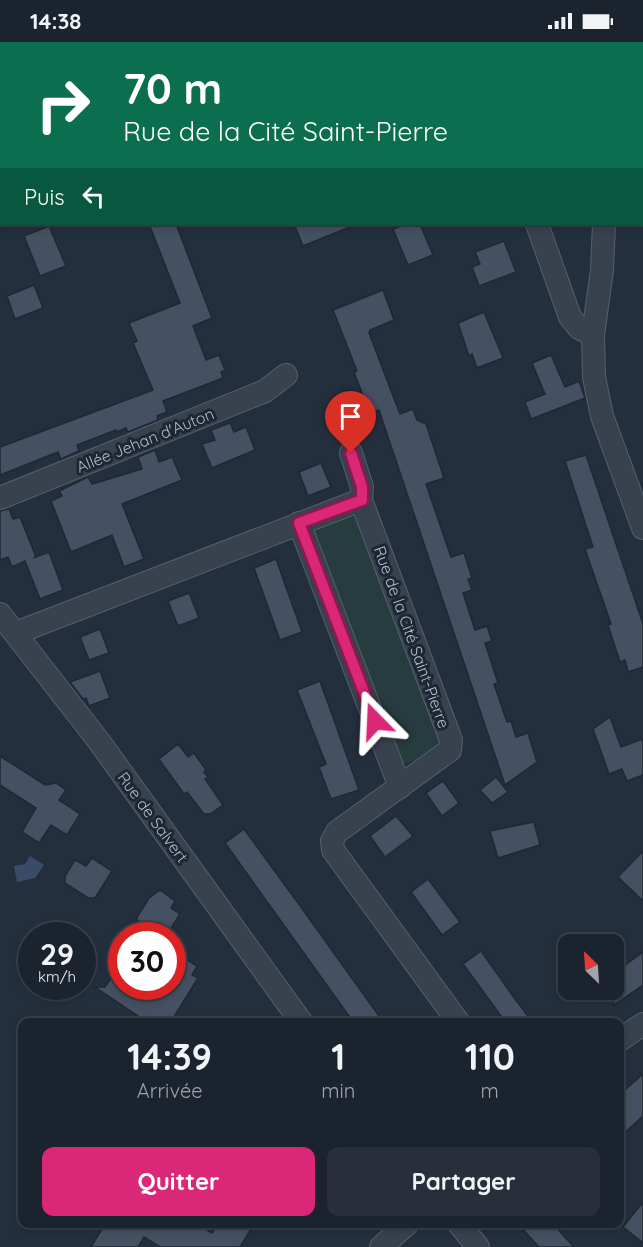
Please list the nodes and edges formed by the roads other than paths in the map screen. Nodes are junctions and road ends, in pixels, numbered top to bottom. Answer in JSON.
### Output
{"nodes":[{"id":1,"x":537,"y":225,"type":"edge"},
{"id":2,"x":604,"y":225,"type":"edge"},
{"id":3,"x":593,"y":335,"type":"junction"},
{"id":4,"x":286,"y":375,"type":"dead end"},
{"id":5,"x":351,"y":453,"type":"dead end"},
{"id":6,"x":0,"y":498,"type":"edge"},
{"id":7,"x":362,"y":500,"type":"junction"},
{"id":8,"x":299,"y":523,"type":"junction"},
{"id":9,"x":643,"y":528,"type":"edge"},
{"id":10,"x":0,"y":614,"type":"edge"},
{"id":11,"x":16,"y":633,"type":"junction"},
{"id":12,"x":400,"y":787,"type":"junction"},
{"id":13,"x":298,"y":1018,"type":"edge"},
{"id":14,"x":455,"y":1018,"type":"edge"},
{"id":15,"x":643,"y":1024,"type":"edge"},
{"id":16,"x":624,"y":1037,"type":"edge"},
{"id":17,"x":402,"y":1228,"type":"edge"},
{"id":18,"x":462,"y":1228,"type":"edge"},
{"id":19,"x":381,"y":1247,"type":"edge"},
{"id":20,"x":478,"y":1247,"type":"edge"}],
"edges":[{"from":1,"to":3,"type":"street"},
{"from":2,"to":3,"type":"street"},
{"from":3,"to":9,"type":"street"},
{"from":4,"to":6,"type":"street","name":"Allée Jehan d'Auton"},
{"from":5,"to":7,"type":"street","name":"Rue de la Cité Saint-Pierre"},
{"from":7,"to":8,"type":"street"},
{"from":7,"to":12,"type":"street","name":"Rue de la Cité Saint-Pierre"},
{"from":8,"to":11,"type":"street"},
{"from":8,"to":12,"type":"street"},
{"from":10,"to":11,"type":"street","name":"Rue de Salvert"},
{"from":11,"to":13,"type":"street","name":"Rue de Salvert"},
{"from":12,"to":14,"type":"street","name":"Rue de la Cité Saint-Pierre"},
{"from":15,"to":16,"type":"street"},
{"from":17,"to":19,"type":"street"},
{"from":18,"to":20,"type":"street"}]}
